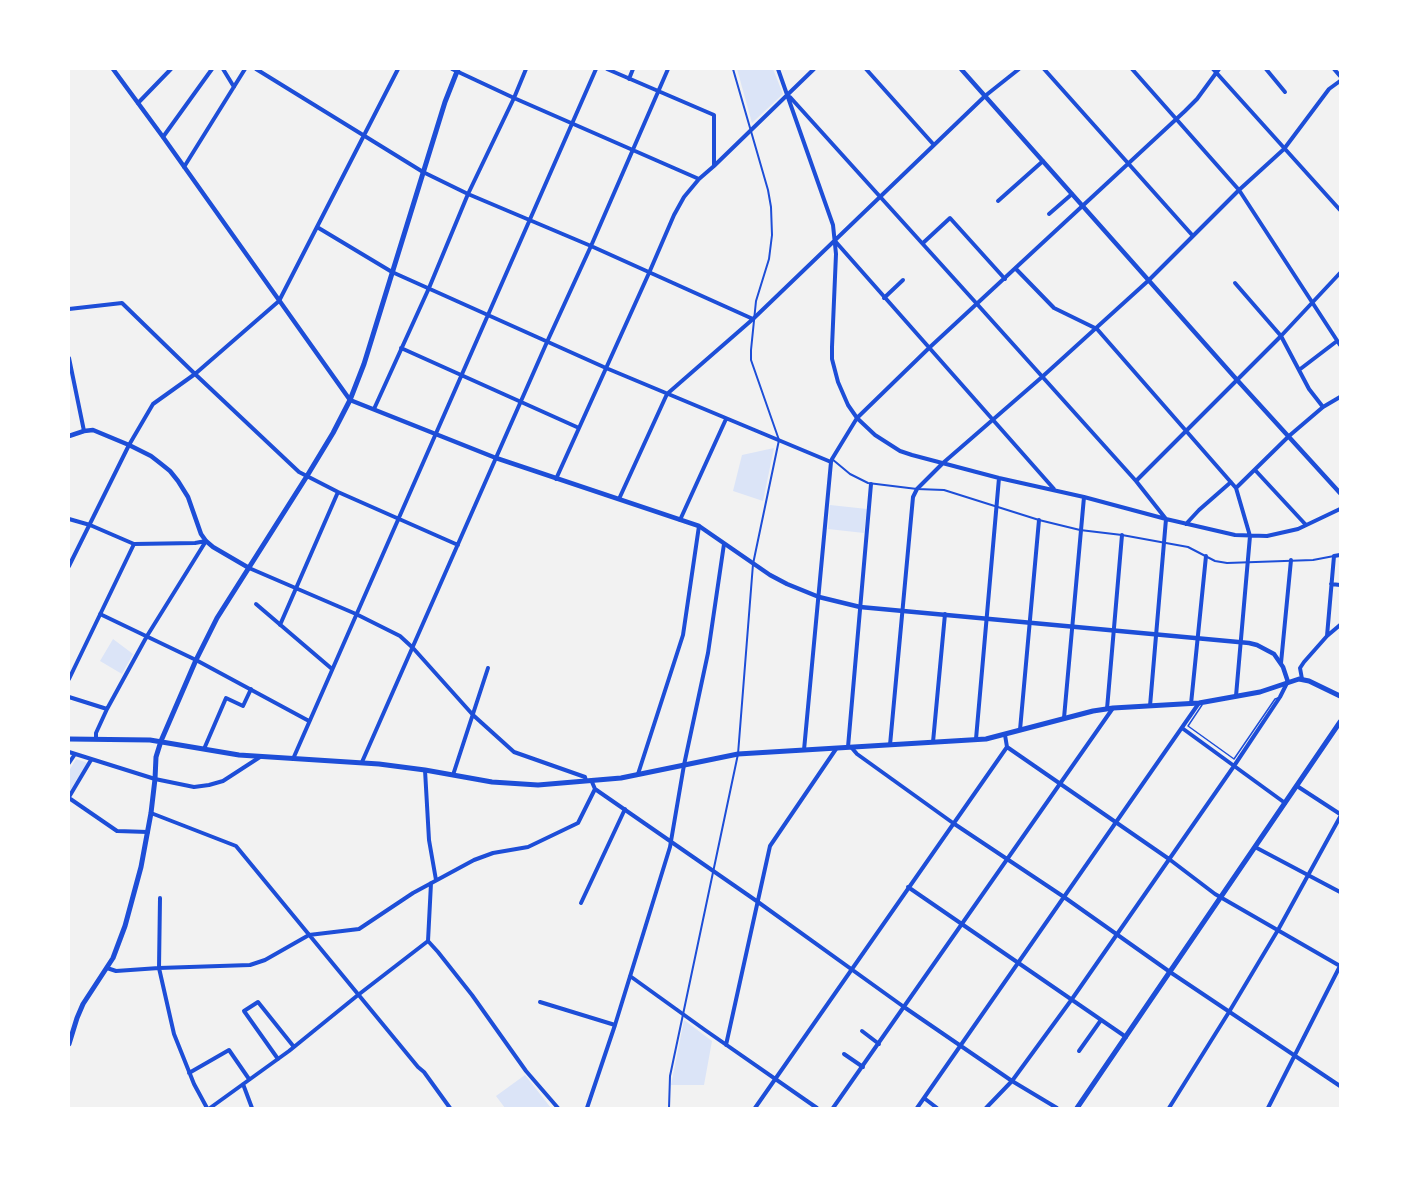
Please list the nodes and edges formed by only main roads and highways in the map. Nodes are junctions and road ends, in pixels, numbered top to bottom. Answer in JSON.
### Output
{"nodes":[{"id":1,"x":456,"y":70,"type":"edge"},
{"id":2,"x":1340,"y":696,"type":"edge"},
{"id":3,"x":1340,"y":722,"type":"edge"},
{"id":4,"x":69,"y":739,"type":"edge"},
{"id":5,"x":161,"y":741,"type":"junction"},
{"id":6,"x":69,"y":1044,"type":"edge"},
{"id":7,"x":1077,"y":1108,"type":"edge"}],
"edges":[{"from":1,"to":5,"type":"main road"},
{"from":2,"to":5,"type":"main road"},
{"from":3,"to":7,"type":"main road"},
{"from":4,"to":5,"type":"main road"},
{"from":5,"to":6,"type":"main road"}]}
